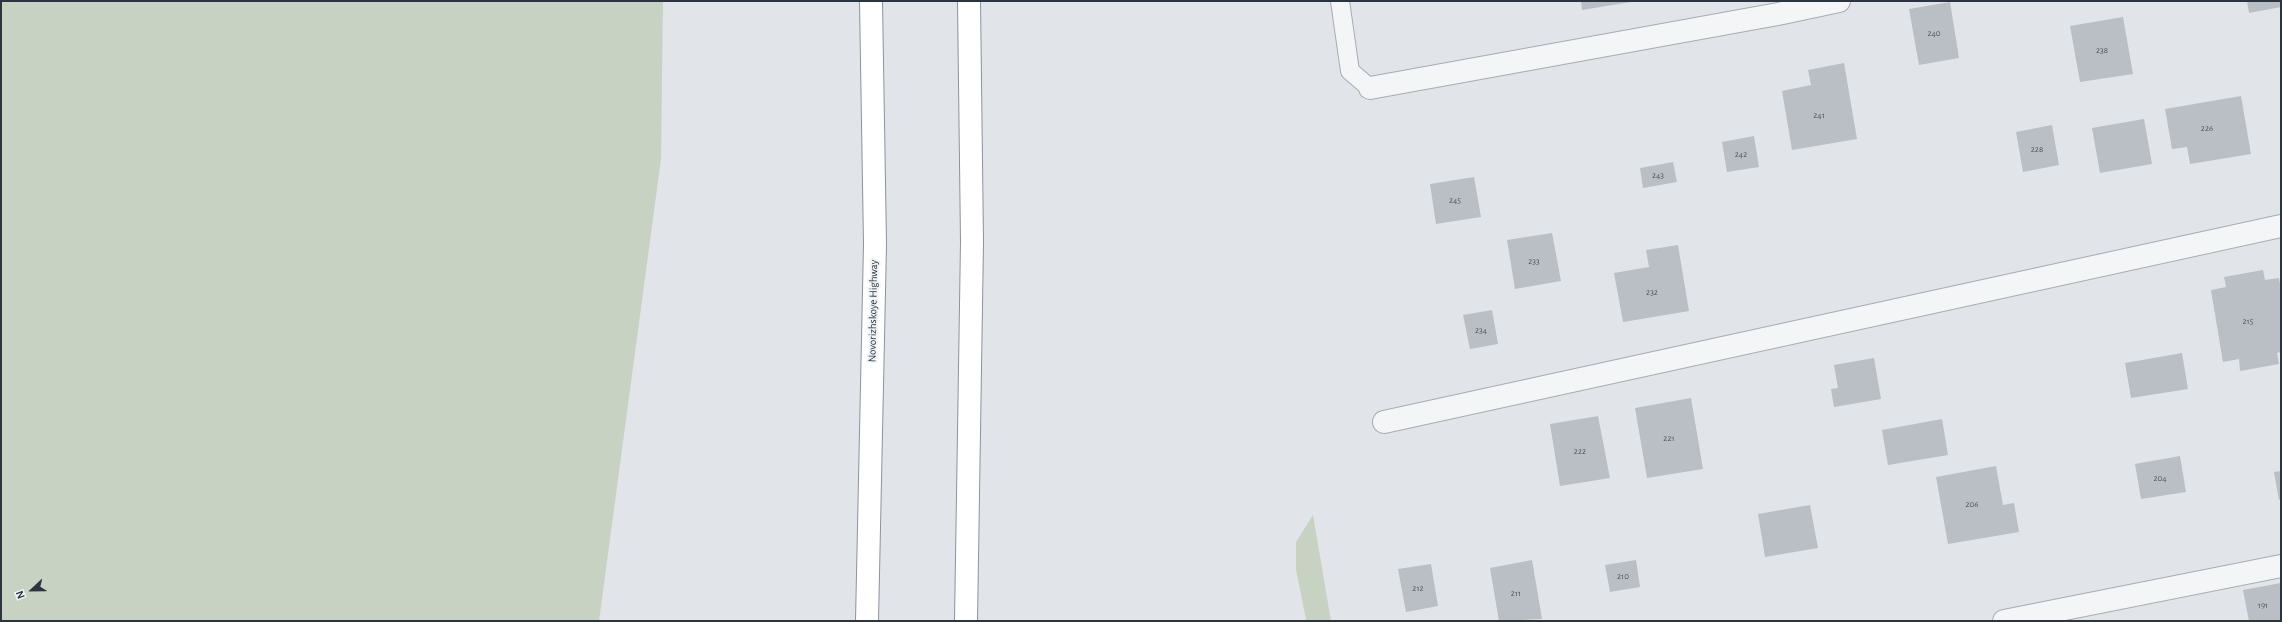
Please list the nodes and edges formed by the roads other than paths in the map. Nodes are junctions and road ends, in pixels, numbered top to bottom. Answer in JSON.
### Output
{"nodes":[{"id":1,"x":870,"y":1,"type":"edge"},
{"id":2,"x":969,"y":1,"type":"edge"},
{"id":3,"x":1340,"y":1,"type":"edge"},
{"id":4,"x":1839,"y":1,"type":"edge"},
{"id":5,"x":1370,"y":88,"type":"joint"},
{"id":6,"x":2281,"y":226,"type":"edge"},
{"id":7,"x":1384,"y":422,"type":"dead end"},
{"id":8,"x":2281,"y":566,"type":"edge"},
{"id":9,"x":867,"y":621,"type":"edge"},
{"id":10,"x":966,"y":621,"type":"edge"},
{"id":11,"x":2004,"y":621,"type":"edge"}],
"edges":[{"from":1,"to":9,"type":"highway","name":"Novorizhskoye Highway"},
{"from":2,"to":10,"type":"highway"},
{"from":3,"to":5,"type":"lane"},
{"from":4,"to":5,"type":"street"},
{"from":6,"to":7,"type":"street"},
{"from":8,"to":11,"type":"street"}]}
